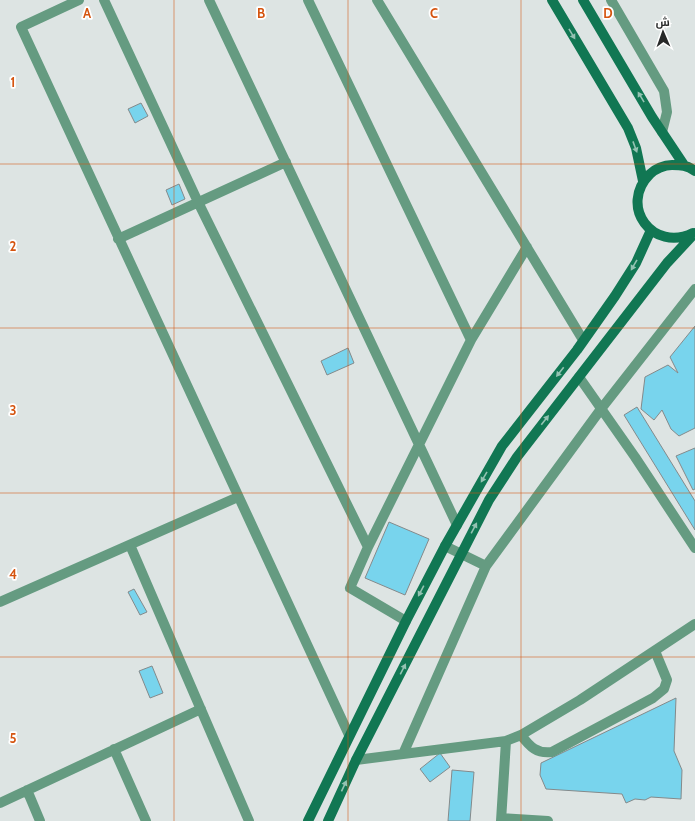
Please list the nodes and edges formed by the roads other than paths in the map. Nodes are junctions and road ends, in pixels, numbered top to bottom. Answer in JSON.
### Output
{"nodes":[{"id":1,"x":79,"y":0,"type":"edge"},
{"id":2,"x":104,"y":0,"type":"edge"},
{"id":3,"x":209,"y":0,"type":"edge"},
{"id":4,"x":308,"y":0,"type":"edge"},
{"id":5,"x":377,"y":0,"type":"edge"},
{"id":6,"x":552,"y":0,"type":"edge"},
{"id":7,"x":583,"y":0,"type":"edge"},
{"id":8,"x":611,"y":0,"type":"edge"},
{"id":9,"x":662,"y":132,"type":"junction"},
{"id":10,"x":286,"y":162,"type":"junction"},
{"id":11,"x":684,"y":165,"type":"junction"},
{"id":12,"x":695,"y":170,"type":"edge"},
{"id":13,"x":643,"y":181,"type":"junction"},
{"id":14,"x":198,"y":202,"type":"junction"},
{"id":15,"x":651,"y":230,"type":"junction"},
{"id":16,"x":695,"y":232,"type":"edge"},
{"id":17,"x":118,"y":239,"type":"junction"},
{"id":18,"x":527,"y":247,"type":"junction"},
{"id":19,"x":695,"y":289,"type":"edge"},
{"id":20,"x":471,"y":340,"type":"junction"},
{"id":21,"x":583,"y":340,"type":"junction"},
{"id":22,"x":579,"y":377,"type":"junction"},
{"id":23,"x":602,"y":409,"type":"junction"},
{"id":24,"x":419,"y":445,"type":"junction"},
{"id":25,"x":238,"y":497,"type":"junction"},
{"id":26,"x":457,"y":525,"type":"junction"},
{"id":27,"x":130,"y":545,"type":"junction"},
{"id":28,"x":444,"y":546,"type":"junction"},
{"id":29,"x":368,"y":547,"type":"junction"},
{"id":30,"x":695,"y":548,"type":"edge"},
{"id":31,"x":461,"y":553,"type":"junction"},
{"id":32,"x":486,"y":566,"type":"junction"},
{"id":33,"x":0,"y":602,"type":"edge"},
{"id":34,"x":406,"y":621,"type":"junction"},
{"id":35,"x":695,"y":624,"type":"edge"},
{"id":36,"x":655,"y":651,"type":"junction"},
{"id":37,"x":201,"y":709,"type":"junction"},
{"id":38,"x":349,"y":735,"type":"junction"},
{"id":39,"x":521,"y":735,"type":"junction"},
{"id":40,"x":506,"y":741,"type":"junction"},
{"id":41,"x":114,"y":750,"type":"junction"},
{"id":42,"x":403,"y":754,"type":"junction"},
{"id":43,"x":356,"y":760,"type":"junction"},
{"id":44,"x":27,"y":790,"type":"junction"},
{"id":45,"x":0,"y":803,"type":"edge"},
{"id":46,"x":502,"y":819,"type":"edge"},
{"id":47,"x":40,"y":821,"type":"edge"},
{"id":48,"x":146,"y":821,"type":"edge"},
{"id":49,"x":249,"y":821,"type":"edge"},
{"id":50,"x":308,"y":821,"type":"edge"},
{"id":51,"x":328,"y":821,"type":"edge"},
{"id":52,"x":548,"y":821,"type":"edge"}],
"edges":[{"from":1,"to":17,"type":"street"},
{"from":2,"to":14,"type":"street"},
{"from":3,"to":10,"type":"street"},
{"from":4,"to":20,"type":"street"},
{"from":5,"to":18,"type":"street"},
{"from":6,"to":13,"type":"main road","one_way":true},
{"from":9,"to":7,"type":"main road","one_way":true},
{"from":8,"to":9,"type":"street"},
{"from":9,"to":11,"type":"main road"},
{"from":10,"to":14,"type":"street"},
{"from":10,"to":24,"type":"street"},
{"from":11,"to":12,"type":"main road"},
{"from":11,"to":13,"type":"main road"},
{"from":13,"to":15,"type":"main road"},
{"from":14,"to":17,"type":"street"},
{"from":14,"to":29,"type":"street"},
{"from":15,"to":16,"type":"main road"},
{"from":15,"to":21,"type":"main road","one_way":true},
{"from":16,"to":22,"type":"main road"},
{"from":17,"to":25,"type":"street"},
{"from":18,"to":20,"type":"street"},
{"from":18,"to":21,"type":"street"},
{"from":19,"to":23,"type":"street"},
{"from":20,"to":24,"type":"street"},
{"from":21,"to":26,"type":"main road","one_way":true},
{"from":22,"to":23,"type":"street"},
{"from":31,"to":22,"type":"main road","one_way":true},
{"from":23,"to":30,"type":"street"},
{"from":23,"to":32,"type":"street"},
{"from":24,"to":26,"type":"street"},
{"from":24,"to":29,"type":"street"},
{"from":25,"to":27,"type":"street"},
{"from":25,"to":38,"type":"street"},
{"from":26,"to":28,"type":"main road"},
{"from":27,"to":33,"type":"street"},
{"from":27,"to":37,"type":"street"},
{"from":28,"to":31,"type":"street"},
{"from":28,"to":34,"type":"main road","one_way":true},
{"from":29,"to":34,"type":"street"},
{"from":31,"to":32,"type":"street"},
{"from":43,"to":31,"type":"main road","one_way":true},
{"from":32,"to":42,"type":"street"},
{"from":34,"to":38,"type":"main road"},
{"from":35,"to":36,"type":"street"},
{"from":36,"to":39,"type":"street"},
{"from":36,"to":39,"type":"street"},
{"from":37,"to":41,"type":"street"},
{"from":37,"to":49,"type":"street"},
{"from":38,"to":50,"type":"main road"},
{"from":39,"to":40,"type":"street"},
{"from":40,"to":42,"type":"street"},
{"from":40,"to":46,"type":"street"},
{"from":41,"to":44,"type":"street"},
{"from":41,"to":48,"type":"street"},
{"from":42,"to":43,"type":"street"},
{"from":51,"to":43,"type":"main road","one_way":true},
{"from":44,"to":45,"type":"street"},
{"from":44,"to":47,"type":"street"},
{"from":46,"to":52,"type":"street"}]}
